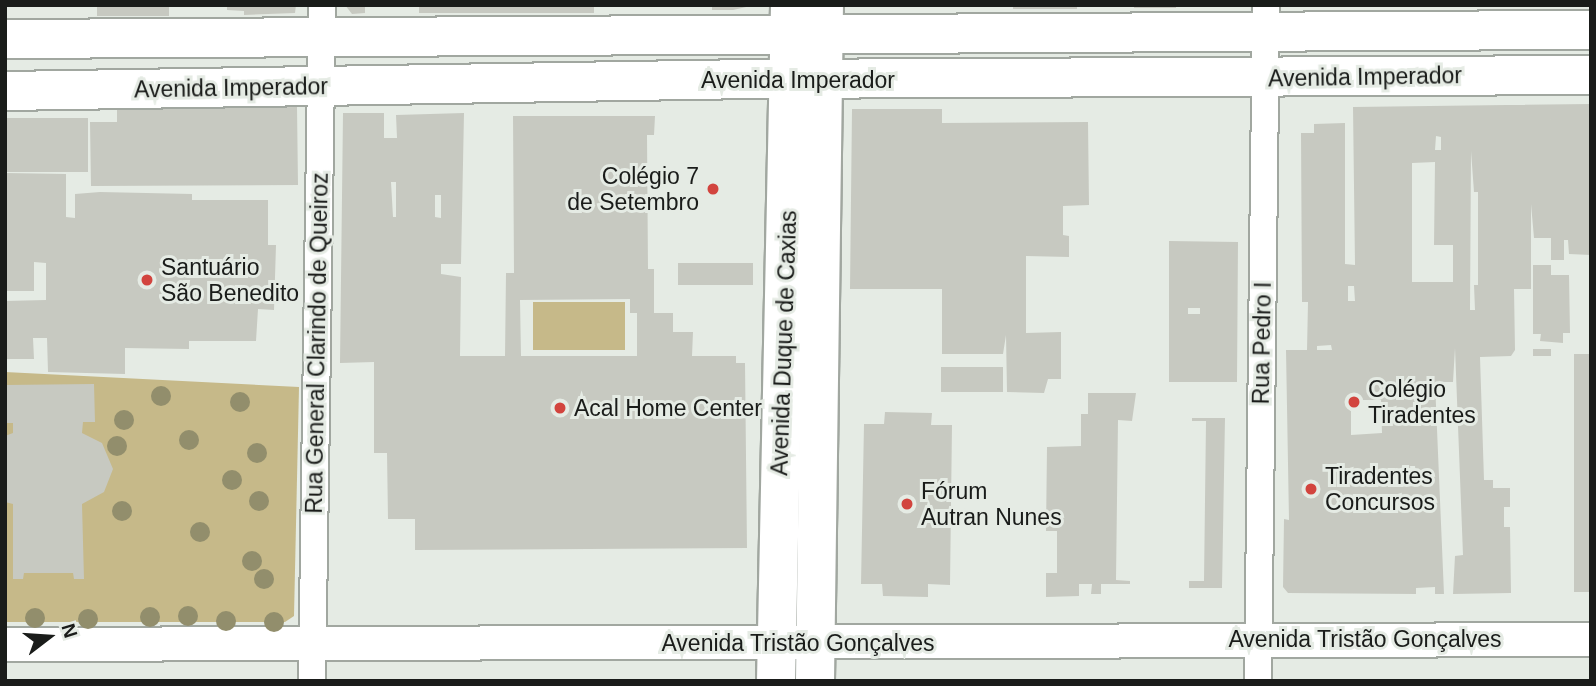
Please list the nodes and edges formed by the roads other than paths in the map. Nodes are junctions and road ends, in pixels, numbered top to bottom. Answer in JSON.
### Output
{"nodes":[{"id":1,"x":1266,"y":18,"type":"edge"},
{"id":2,"x":321,"y":21,"type":"edge"},
{"id":3,"x":806,"y":21,"type":"edge"},
{"id":4,"x":1591,"y":30,"type":"edge"},
{"id":5,"x":5,"y":39,"type":"edge"},
{"id":6,"x":1591,"y":75,"type":"edge"},
{"id":7,"x":1265,"y":78,"type":"junction"},
{"id":8,"x":806,"y":79,"type":"junction"},
{"id":9,"x":320,"y":87,"type":"junction"},
{"id":10,"x":5,"y":91,"type":"edge"},
{"id":11,"x":1259,"y":639,"type":"junction"},
{"id":12,"x":1591,"y":639,"type":"edge"},
{"id":13,"x":313,"y":642,"type":"junction"},
{"id":14,"x":815,"y":643,"type":"junction"},
{"id":15,"x":5,"y":644,"type":"edge"},
{"id":16,"x":776,"y":662,"type":"edge"},
{"id":17,"x":312,"y":681,"type":"edge"},
{"id":18,"x":815,"y":681,"type":"edge"},
{"id":19,"x":1258,"y":681,"type":"edge"}],
"edges":[{"from":1,"to":3,"type":"main road","name":"Avenida Imperador"},
{"from":1,"to":4,"type":"main road","name":"Avenida Imperador"},
{"from":1,"to":7,"type":"street","name":"Rua Pedro I"},
{"from":2,"to":3,"type":"main road","name":"Avenida Imperador"},
{"from":2,"to":5,"type":"main road","name":"Avenida Imperador"},
{"from":2,"to":9,"type":"street","name":"Rua General Clarindo de Queiroz"},
{"from":3,"to":8,"type":"main road","name":"Avenida Duque de Caxias"},
{"from":6,"to":7,"type":"main road","name":"Avenida Imperador"},
{"from":7,"to":8,"type":"main road","name":"Avenida Imperador"},
{"from":7,"to":11,"type":"street","name":"Rua Pedro I"},
{"from":8,"to":9,"type":"main road","name":"Avenida Imperador"},
{"from":8,"to":14,"type":"main road","name":"Avenida Duque de Caxias"},
{"from":8,"to":16,"type":"main road","name":"Avenida Duque de Caxias"},
{"from":9,"to":10,"type":"main road","name":"Avenida Imperador"},
{"from":9,"to":13,"type":"street","name":"Rua General Clarindo de Queiroz"},
{"from":11,"to":12,"type":"street","name":"Avenida Tristão Gonçalves"},
{"from":11,"to":14,"type":"street","name":"Avenida Tristão Gonçalves"},
{"from":11,"to":19,"type":"street","name":"Rua Pedro I"},
{"from":13,"to":15,"type":"street","name":"Avenida Tristão Gonçalves"},
{"from":13,"to":16,"type":"street","name":"Avenida Tristão Gonçalves"},
{"from":13,"to":17,"type":"street","name":"Rua General Clarindo de Queiroz"},
{"from":14,"to":16,"type":"street","name":"Avenida Tristão Gonçalves"},
{"from":14,"to":18,"type":"main road","name":"Avenida Duque de Caxias"}]}
